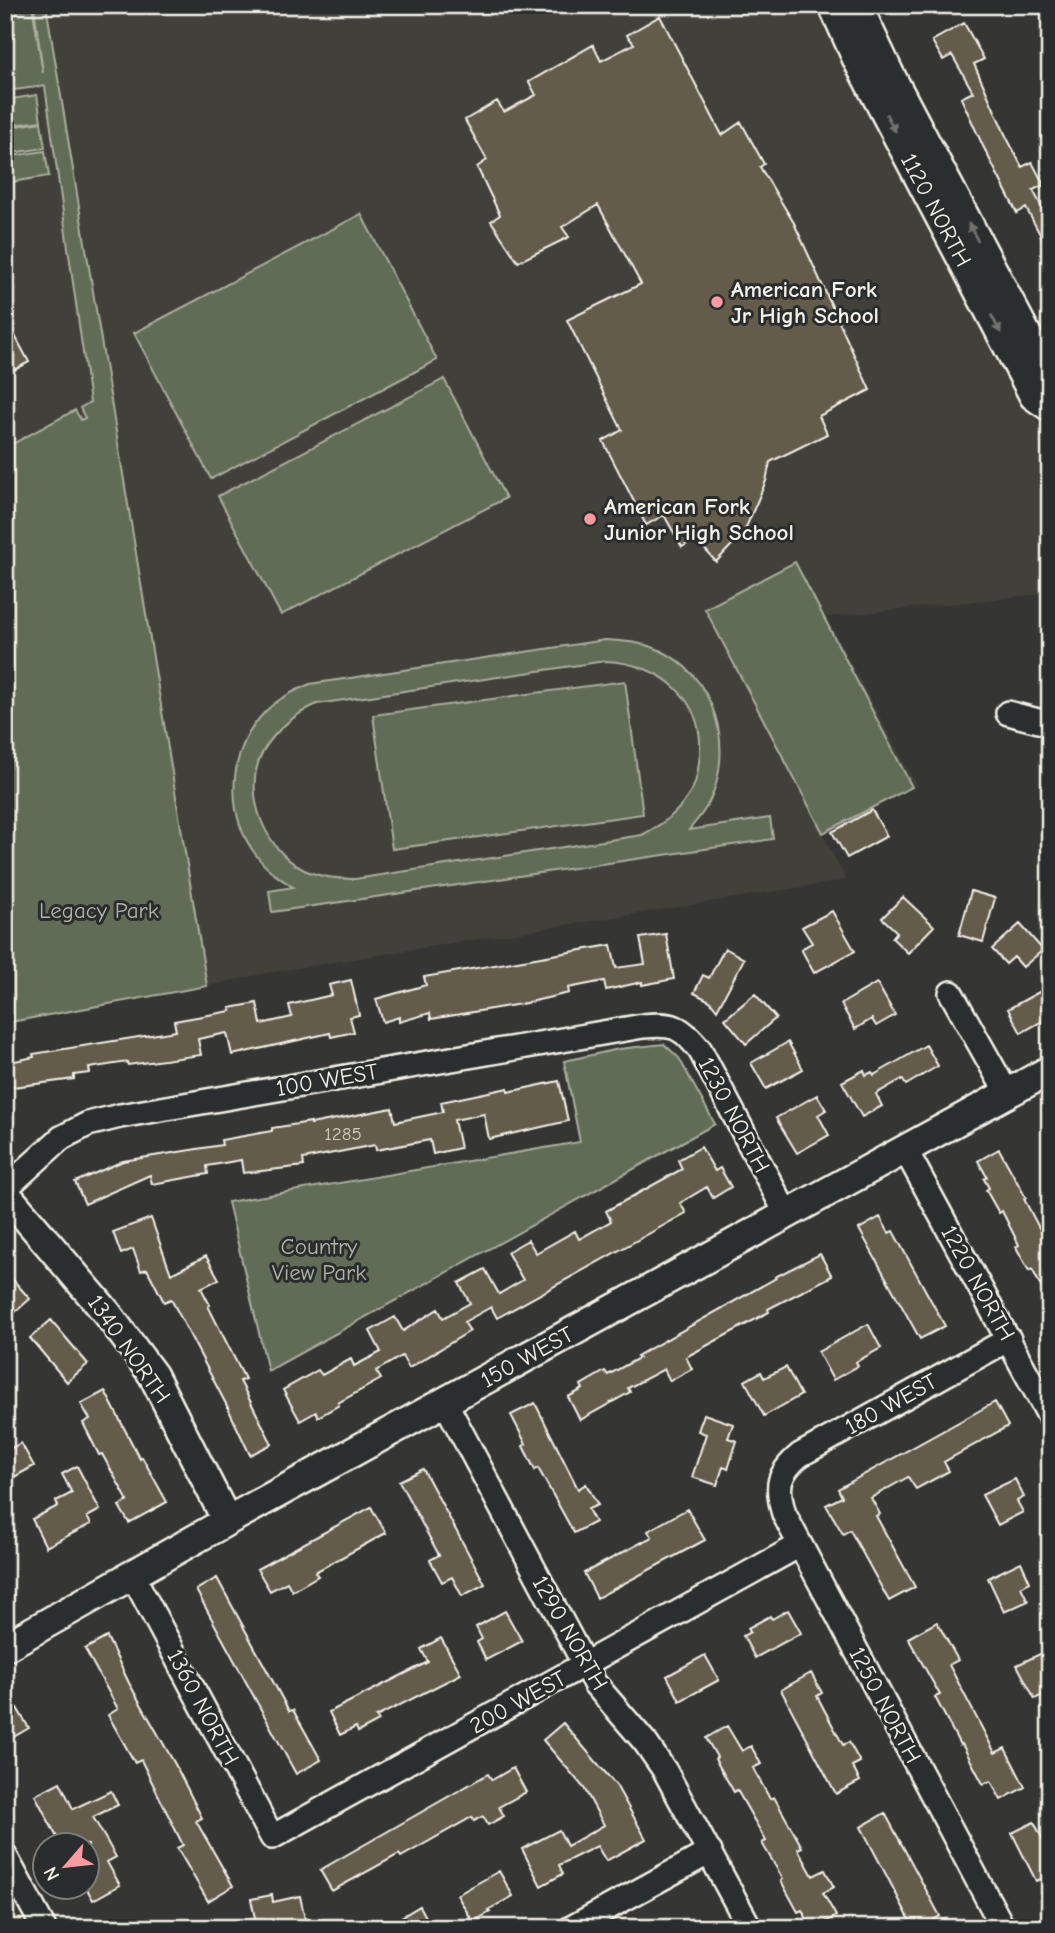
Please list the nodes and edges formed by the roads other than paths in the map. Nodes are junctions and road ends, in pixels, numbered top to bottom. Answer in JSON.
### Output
{"nodes":[{"id":1,"x":833,"y":5,"type":"edge"},
{"id":2,"x":857,"y":5,"type":"edge"},
{"id":3,"x":1050,"y":379,"type":"edge"},
{"id":4,"x":1050,"y":407,"type":"edge"},
{"id":5,"x":1008,"y":713,"type":"dead end"},
{"id":6,"x":1050,"y":724,"type":"edge"},
{"id":7,"x":951,"y":993,"type":"dead end"},
{"id":8,"x":672,"y":1025,"type":"joint"},
{"id":9,"x":1050,"y":1070,"type":"edge"},
{"id":10,"x":1007,"y":1093,"type":"junction"},
{"id":11,"x":905,"y":1149,"type":"junction"},
{"id":12,"x":5,"y":1191,"type":"edge"},
{"id":13,"x":786,"y":1213,"type":"junction"},
{"id":14,"x":1009,"y":1339,"type":"junction"},
{"id":15,"x":445,"y":1402,"type":"junction"},
{"id":16,"x":1050,"y":1417,"type":"edge"},
{"id":17,"x":780,"y":1478,"type":"joint"},
{"id":18,"x":228,"y":1521,"type":"junction"},
{"id":19,"x":800,"y":1545,"type":"junction"},
{"id":20,"x":133,"y":1576,"type":"junction"},
{"id":21,"x":5,"y":1647,"type":"edge"},
{"id":22,"x":584,"y":1665,"type":"junction"},
{"id":23,"x":272,"y":1837,"type":"joint"},
{"id":24,"x":710,"y":1852,"type":"junction"},
{"id":25,"x":5,"y":1856,"type":"edge"},
{"id":26,"x":44,"y":1928,"type":"edge"},
{"id":27,"x":571,"y":1928,"type":"edge"},
{"id":28,"x":750,"y":1928,"type":"edge"},
{"id":29,"x":1003,"y":1928,"type":"edge"}],
"edges":[{"from":1,"to":4,"type":"street","name":"1120 NORTH","one_way":true},
{"from":3,"to":2,"type":"street","name":"1120 NORTH","one_way":true},
{"from":5,"to":6,"type":"street"},
{"from":7,"to":10,"type":"street"},
{"from":8,"to":12,"type":"street","name":"100 WEST"},
{"from":8,"to":13,"type":"street","name":"1230 NORTH"},
{"from":9,"to":10,"type":"street","name":"150 WEST"},
{"from":10,"to":11,"type":"street","name":"150 WEST"},
{"from":11,"to":13,"type":"street","name":"150 WEST"},
{"from":11,"to":14,"type":"street","name":"1220 NORTH"},
{"from":12,"to":18,"type":"street","name":"1340 NORTH"},
{"from":13,"to":15,"type":"street","name":"150 WEST"},
{"from":14,"to":16,"type":"street","name":"1220 NORTH"},
{"from":14,"to":17,"type":"street","name":"180 WEST"},
{"from":15,"to":18,"type":"street","name":"150 WEST"},
{"from":15,"to":22,"type":"street","name":"1290 NORTH"},
{"from":17,"to":19,"type":"street","name":"1250 NORTH"},
{"from":18,"to":20,"type":"street","name":"150 WEST"},
{"from":19,"to":22,"type":"street","name":"200 WEST"},
{"from":19,"to":29,"type":"street","name":"1250 NORTH"},
{"from":20,"to":21,"type":"street","name":"150 WEST"},
{"from":20,"to":23,"type":"street","name":"1360 NORTH"},
{"from":22,"to":23,"type":"street","name":"200 WEST"},
{"from":22,"to":24,"type":"street","name":"1290 NORTH"},
{"from":24,"to":27,"type":"street"},
{"from":24,"to":28,"type":"street","name":"1290 NORTH"},
{"from":25,"to":26,"type":"street"}]}
